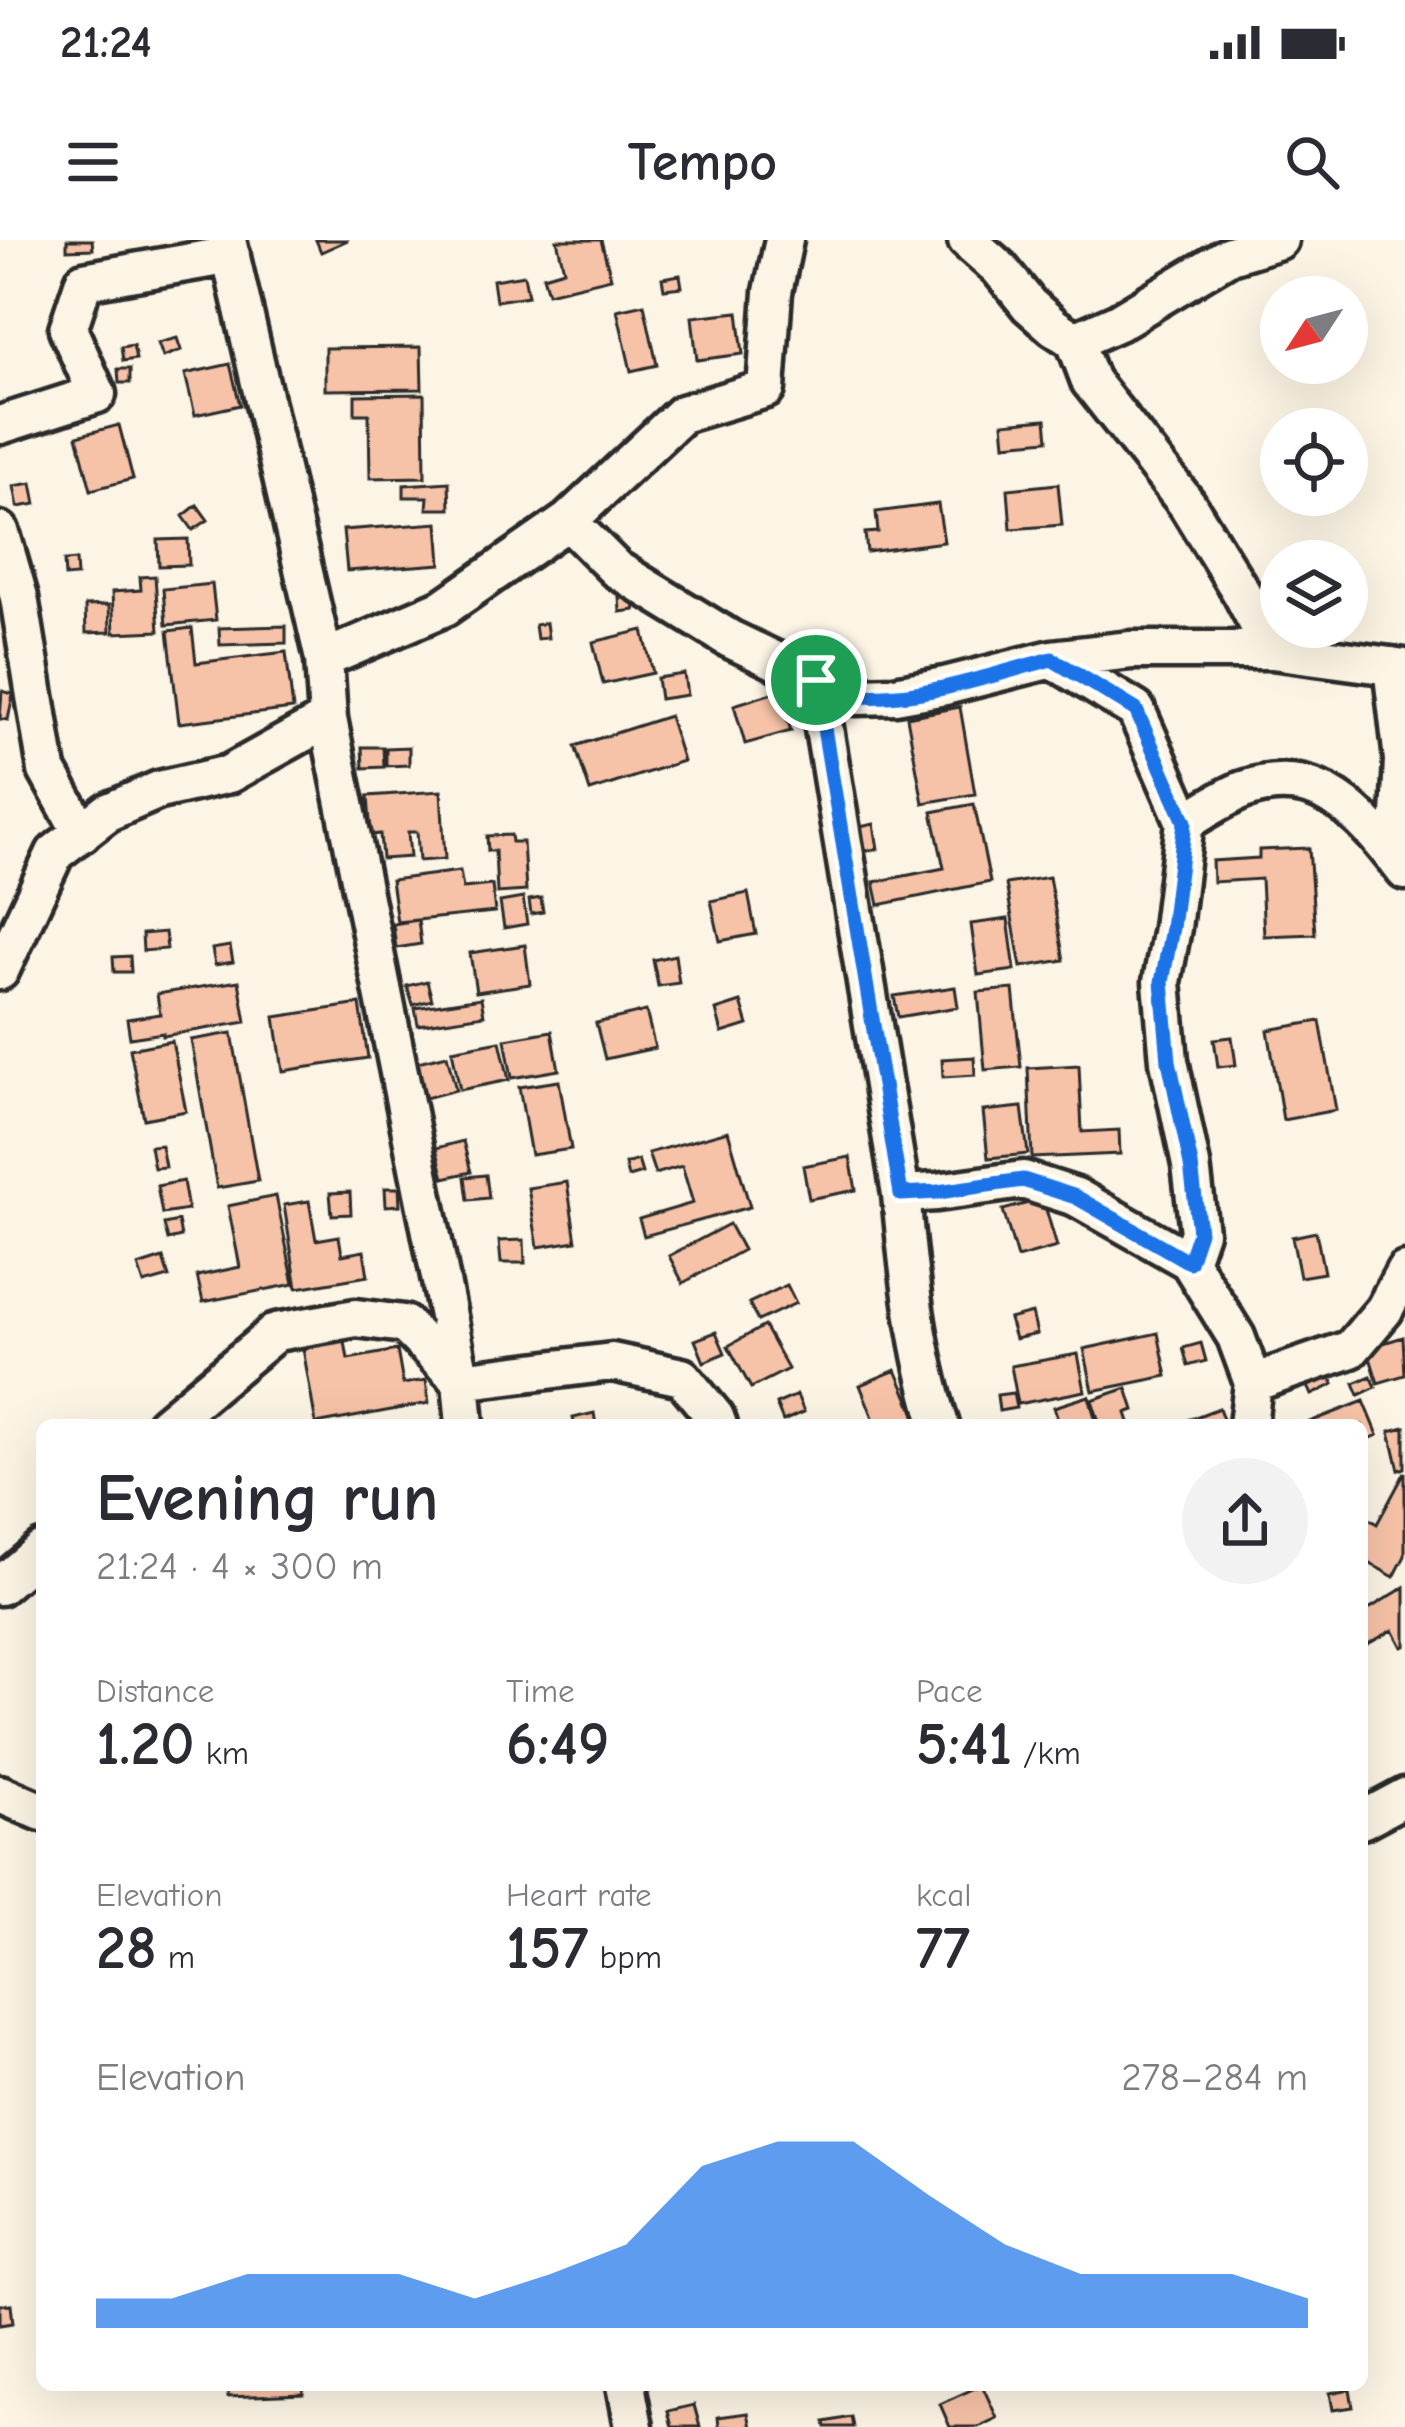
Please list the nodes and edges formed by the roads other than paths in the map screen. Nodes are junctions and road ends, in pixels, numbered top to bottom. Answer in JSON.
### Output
{"nodes":[{"id":1,"x":784,"y":240,"type":"edge"},
{"id":2,"x":967,"y":240,"type":"edge"},
{"id":3,"x":1279,"y":240,"type":"edge"},
{"id":4,"x":229,"y":248,"type":"edge"},
{"id":5,"x":1075,"y":341,"type":"junction"},
{"id":6,"x":0,"y":425,"type":"edge"},
{"id":7,"x":568,"y":521,"type":"junction"},
{"id":8,"x":0,"y":531,"type":"edge"},
{"id":9,"x":1272,"y":650,"type":"junction"},
{"id":10,"x":324,"y":659,"type":"junction"},
{"id":11,"x":1052,"y":659,"type":"junction"},
{"id":12,"x":1398,"y":667,"type":"edge"},
{"id":13,"x":816,"y":680,"type":"junction"},
{"id":14,"x":328,"y":719,"type":"junction"},
{"id":15,"x":1185,"y":822,"type":"junction"},
{"id":16,"x":82,"y":832,"type":"junction"},
{"id":17,"x":1398,"y":862,"type":"edge"},
{"id":18,"x":0,"y":970,"type":"edge"},
{"id":19,"x":901,"y":1194,"type":"junction"},
{"id":20,"x":1189,"y":1262,"type":"junction"},
{"id":21,"x":1405,"y":1271,"type":"edge"},
{"id":22,"x":1405,"y":1334,"type":"edge"},
{"id":23,"x":1351,"y":1349,"type":"junction"},
{"id":24,"x":461,"y":1381,"type":"junction"},
{"id":25,"x":1253,"y":1383,"type":"junction"},
{"id":26,"x":172,"y":1419,"type":"edge"},
{"id":27,"x":464,"y":1419,"type":"edge"},
{"id":28,"x":716,"y":1419,"type":"edge"},
{"id":29,"x":938,"y":1419,"type":"edge"},
{"id":30,"x":1249,"y":1419,"type":"edge"},
{"id":31,"x":36,"y":1555,"type":"edge"},
{"id":32,"x":0,"y":1586,"type":"edge"},
{"id":33,"x":0,"y":1794,"type":"edge"},
{"id":34,"x":1405,"y":1797,"type":"edge"},
{"id":35,"x":1368,"y":1808,"type":"edge"},
{"id":36,"x":36,"y":1809,"type":"edge"},
{"id":37,"x":627,"y":2391,"type":"edge"},
{"id":38,"x":634,"y":2427,"type":"edge"}],
"edges":[{"from":1,"to":7,"type":"street"},
{"from":2,"to":5,"type":"street"},
{"from":3,"to":5,"type":"street"},
{"from":4,"to":6,"type":"street"},
{"from":4,"to":10,"type":"street"},
{"from":5,"to":9,"type":"street"},
{"from":7,"to":10,"type":"street"},
{"from":7,"to":13,"type":"street"},
{"from":8,"to":16,"type":"street"},
{"from":9,"to":11,"type":"street"},
{"from":9,"to":12,"type":"street"},
{"from":10,"to":14,"type":"street"},
{"from":11,"to":13,"type":"street"},
{"from":11,"to":15,"type":"street"},
{"from":12,"to":17,"type":"street"},
{"from":13,"to":19,"type":"street"},
{"from":14,"to":16,"type":"street"},
{"from":14,"to":24,"type":"street"},
{"from":15,"to":17,"type":"street"},
{"from":15,"to":20,"type":"street"},
{"from":16,"to":18,"type":"street"},
{"from":19,"to":20,"type":"street"},
{"from":19,"to":29,"type":"street"},
{"from":20,"to":25,"type":"street"},
{"from":21,"to":23,"type":"street"},
{"from":22,"to":23,"type":"street"},
{"from":23,"to":25,"type":"street"},
{"from":24,"to":26,"type":"street"},
{"from":24,"to":27,"type":"street"},
{"from":24,"to":28,"type":"street"},
{"from":25,"to":30,"type":"street"},
{"from":31,"to":32,"type":"street"},
{"from":33,"to":36,"type":"street"},
{"from":34,"to":35,"type":"street"},
{"from":37,"to":38,"type":"street"}]}
